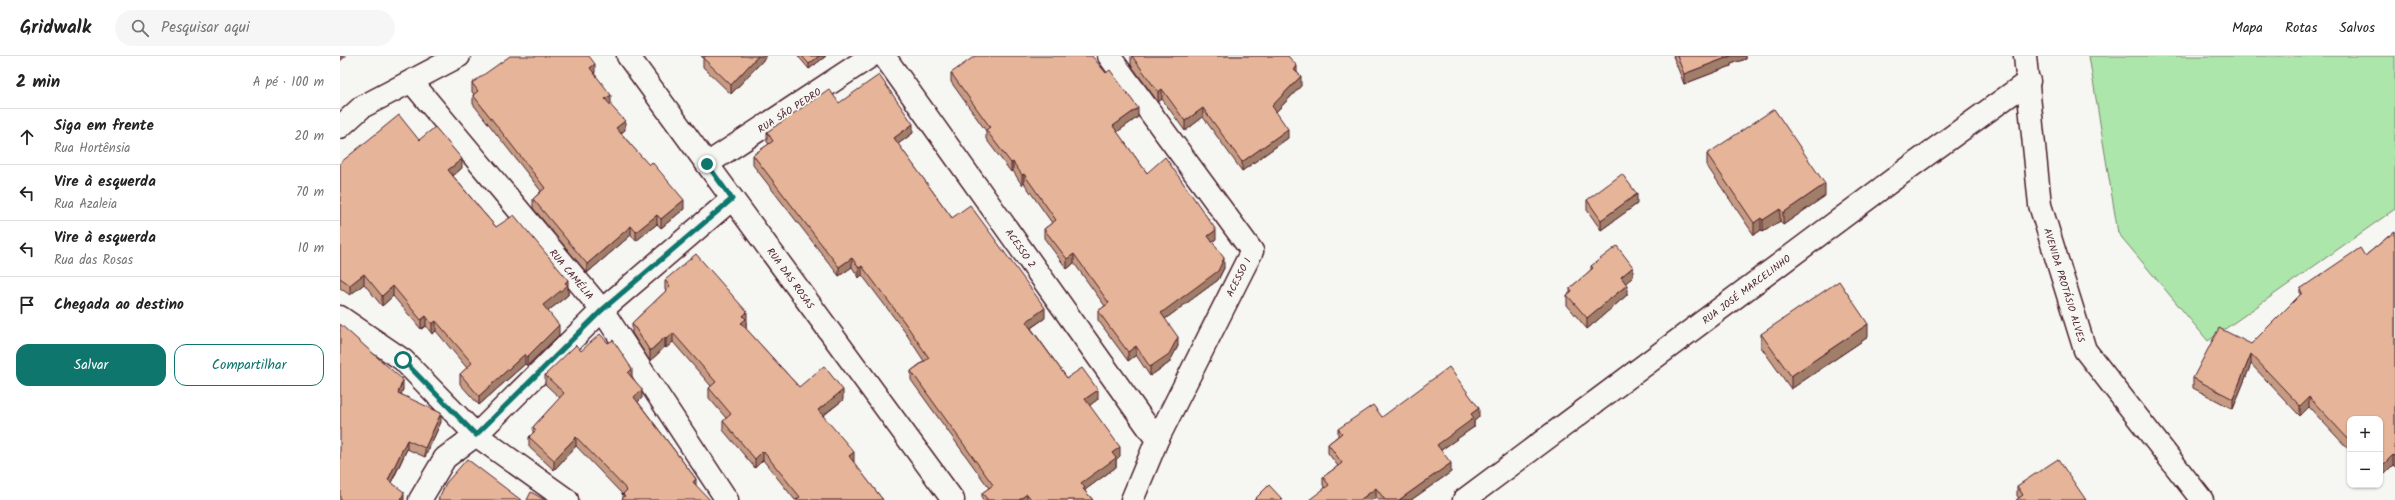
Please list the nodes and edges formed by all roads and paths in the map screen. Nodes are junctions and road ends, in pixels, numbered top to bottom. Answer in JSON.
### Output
{"nodes":[{"id":1,"x":459,"y":56,"type":"edge"},
{"id":2,"x":628,"y":56,"type":"edge"},
{"id":3,"x":871,"y":56,"type":"edge"},
{"id":4,"x":884,"y":56,"type":"edge"},
{"id":5,"x":1109,"y":56,"type":"edge"},
{"id":6,"x":2025,"y":56,"type":"edge"},
{"id":7,"x":411,"y":81,"type":"junction"},
{"id":8,"x":2029,"y":81,"type":"junction"},
{"id":9,"x":340,"y":127,"type":"edge"},
{"id":10,"x":707,"y":164,"type":"junction"},
{"id":11,"x":732,"y":199,"type":"junction"},
{"id":12,"x":602,"y":310,"type":"junction"},
{"id":13,"x":340,"y":317,"type":"edge"},
{"id":14,"x":476,"y":435,"type":"junction"},
{"id":15,"x":1157,"y":440,"type":"junction"},
{"id":16,"x":420,"y":500,"type":"edge"},
{"id":17,"x":567,"y":500,"type":"edge"},
{"id":18,"x":727,"y":500,"type":"edge"},
{"id":19,"x":953,"y":500,"type":"edge"},
{"id":20,"x":1132,"y":500,"type":"edge"},
{"id":21,"x":1464,"y":500,"type":"edge"},
{"id":22,"x":2202,"y":500,"type":"edge"}],
"edges":[{"from":1,"to":7,"type":"street"},
{"from":2,"to":10,"type":"street","name":"RUA DAS ROSAS"},
{"from":3,"to":10,"type":"street","name":"RUA SÃO PEDRO"},
{"from":4,"to":15,"type":"street","name":"ACESSO 2"},
{"from":5,"to":15,"type":"street","name":"ACESSO 1"},
{"from":6,"to":8,"type":"street","name":"AVENIDA PROTÁSIO ALVES"},
{"from":7,"to":9,"type":"street"},
{"from":7,"to":12,"type":"street","name":"RUA CAMÉLIA"},
{"from":8,"to":21,"type":"street","name":"RUA JOSÉ MARCELINHO"},
{"from":8,"to":22,"type":"street","name":"AVENIDA PROTÁSIO ALVES"},
{"from":10,"to":11,"type":"street","name":"RUA DAS ROSAS"},
{"from":11,"to":12,"type":"street"},
{"from":11,"to":19,"type":"street","name":"RUA DAS ROSAS"},
{"from":12,"to":14,"type":"street"},
{"from":12,"to":18,"type":"street","name":"RUA CAMÉLIA"},
{"from":13,"to":14,"type":"street"},
{"from":14,"to":16,"type":"street"},
{"from":14,"to":17,"type":"street"},
{"from":15,"to":20,"type":"street","name":"ACESSO 1"}]}
